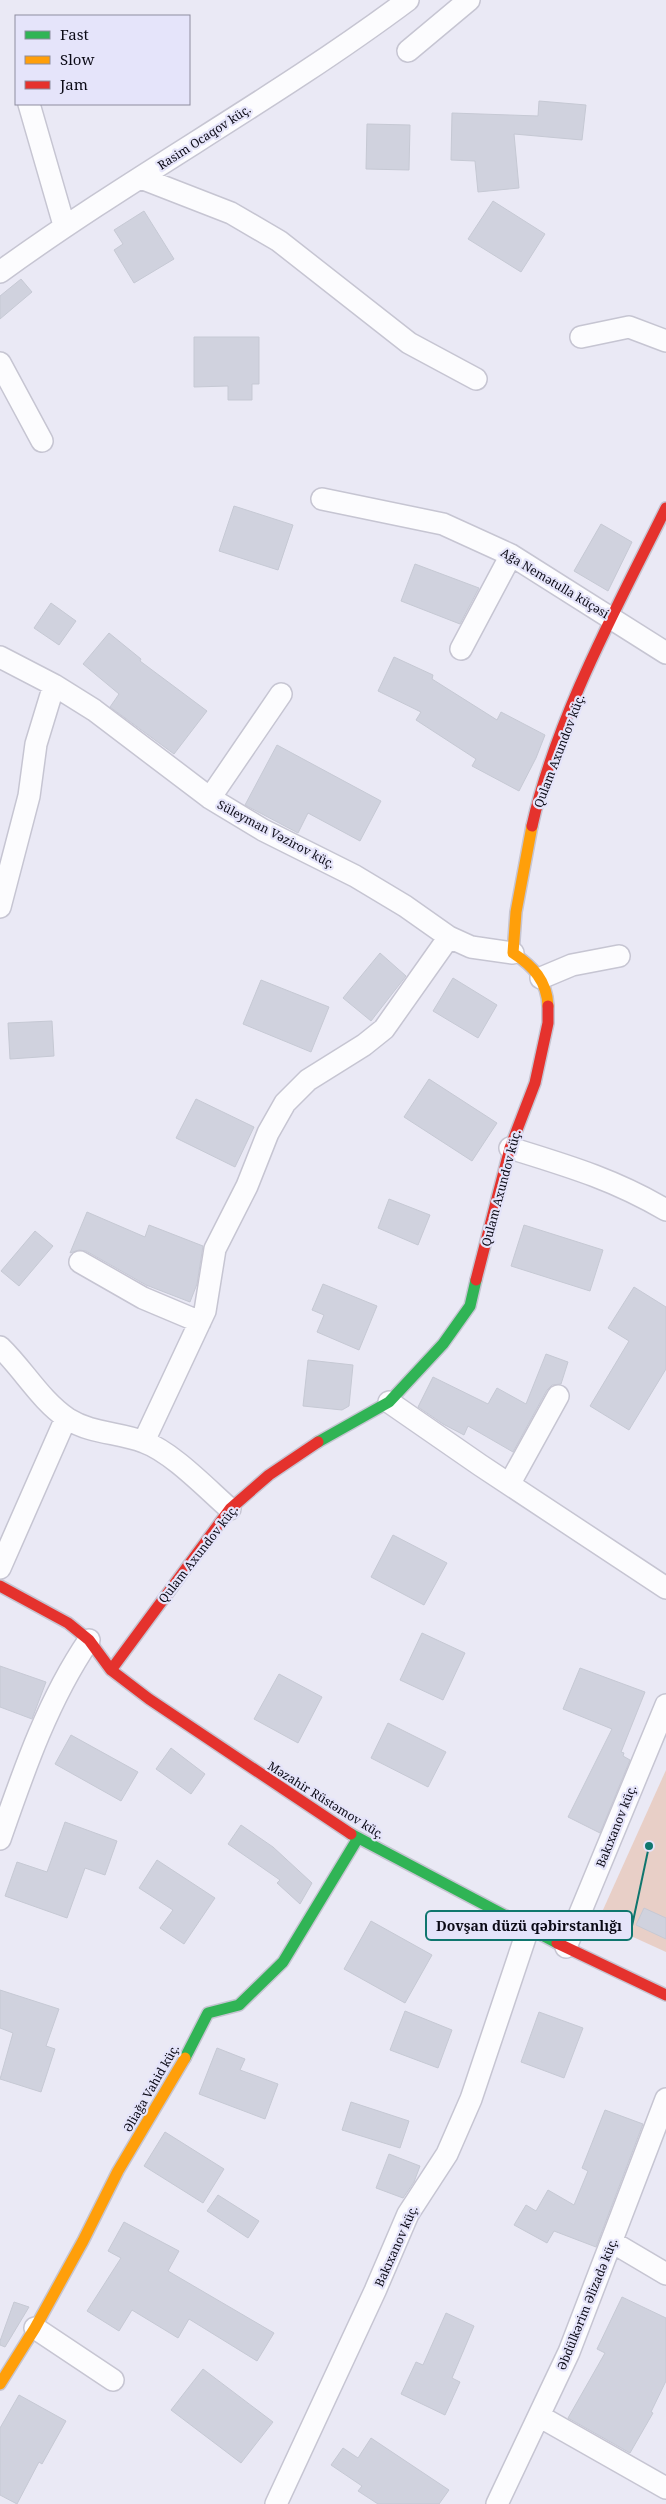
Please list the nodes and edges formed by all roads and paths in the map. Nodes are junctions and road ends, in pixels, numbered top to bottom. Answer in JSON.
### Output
{"nodes":[{"id":1,"x":408,"y":0,"type":"edge"},
{"id":2,"x":469,"y":0,"type":"edge"},
{"id":3,"x":408,"y":51,"type":"dead end"},
{"id":4,"x":29,"y":105,"type":"edge"},
{"id":5,"x":141,"y":178,"type":"junction"},
{"id":6,"x":64,"y":225,"type":"junction"},
{"id":7,"x":0,"y":272,"type":"edge"},
{"id":8,"x":581,"y":337,"type":"dead end"},
{"id":9,"x":666,"y":341,"type":"edge"},
{"id":10,"x":0,"y":363,"type":"edge"},
{"id":11,"x":476,"y":379,"type":"dead end"},
{"id":12,"x":42,"y":441,"type":"dead end"},
{"id":13,"x":322,"y":499,"type":"dead end"},
{"id":14,"x":666,"y":508,"type":"edge"},
{"id":15,"x":511,"y":554,"type":"junction"},
{"id":16,"x":613,"y":617,"type":"junction"},
{"id":17,"x":461,"y":649,"type":"dead end"},
{"id":18,"x":666,"y":652,"type":"edge"},
{"id":19,"x":0,"y":657,"type":"edge"},
{"id":20,"x":54,"y":685,"type":"junction"},
{"id":21,"x":281,"y":694,"type":"dead end"},
{"id":22,"x":210,"y":798,"type":"junction"},
{"id":23,"x":0,"y":907,"type":"edge"},
{"id":24,"x":449,"y":937,"type":"junction"},
{"id":25,"x":513,"y":954,"type":"junction"},
{"id":26,"x":619,"y":956,"type":"dead end"},
{"id":27,"x":541,"y":978,"type":"junction"},
{"id":28,"x":510,"y":1148,"type":"junction"},
{"id":29,"x":666,"y":1210,"type":"edge"},
{"id":30,"x":80,"y":1262,"type":"dead end"},
{"id":31,"x":200,"y":1322,"type":"junction"},
{"id":32,"x":0,"y":1347,"type":"edge"},
{"id":33,"x":558,"y":1396,"type":"dead end"},
{"id":34,"x":389,"y":1402,"type":"junction"},
{"id":35,"x":66,"y":1418,"type":"junction"},
{"id":36,"x":144,"y":1442,"type":"junction"},
{"id":37,"x":510,"y":1483,"type":"junction"},
{"id":38,"x":230,"y":1509,"type":"junction"},
{"id":39,"x":0,"y":1568,"type":"edge"},
{"id":40,"x":0,"y":1586,"type":"edge"},
{"id":41,"x":666,"y":1588,"type":"edge"},
{"id":42,"x":89,"y":1640,"type":"junction"},
{"id":43,"x":111,"y":1670,"type":"junction"},
{"id":44,"x":666,"y":1705,"type":"edge"},
{"id":45,"x":358,"y":1838,"type":"junction"},
{"id":46,"x":0,"y":1839,"type":"edge"},
{"id":47,"x":528,"y":1929,"type":"junction"},
{"id":48,"x":566,"y":1947,"type":"junction"},
{"id":49,"x":666,"y":1995,"type":"edge"},
{"id":50,"x":666,"y":2099,"type":"edge"},
{"id":51,"x":612,"y":2242,"type":"junction"},
{"id":52,"x":666,"y":2274,"type":"edge"},
{"id":53,"x":34,"y":2328,"type":"junction"},
{"id":54,"x":113,"y":2380,"type":"dead end"},
{"id":55,"x":0,"y":2384,"type":"edge"},
{"id":56,"x":539,"y":2416,"type":"junction"},
{"id":57,"x":666,"y":2488,"type":"edge"},
{"id":58,"x":276,"y":2504,"type":"edge"},
{"id":59,"x":497,"y":2504,"type":"edge"}],
"edges":[{"from":1,"to":5,"type":"street","name":"Rasim Ocaqov küç."},
{"from":2,"to":3,"type":"street"},
{"from":4,"to":6,"type":"street"},
{"from":5,"to":6,"type":"street","name":"Rasim Ocaqov küç."},
{"from":5,"to":11,"type":"street"},
{"from":6,"to":7,"type":"street","name":"Rasim Ocaqov küç."},
{"from":8,"to":9,"type":"street"},
{"from":10,"to":12,"type":"street"},
{"from":13,"to":15,"type":"street","name":"Ağa Nemətulla küçəsi"},
{"from":14,"to":16,"type":"street","name":"Qulam Axundov küç."},
{"from":15,"to":16,"type":"street","name":"Ağa Nemətulla küçəsi"},
{"from":15,"to":17,"type":"street"},
{"from":16,"to":18,"type":"street","name":"Ağa Nemətulla küçəsi"},
{"from":16,"to":25,"type":"street","name":"Qulam Axundov küç."},
{"from":19,"to":20,"type":"street","name":"Süleyman Vəzirov küç."},
{"from":20,"to":22,"type":"street","name":"Süleyman Vəzirov küç."},
{"from":20,"to":23,"type":"street"},
{"from":21,"to":22,"type":"street"},
{"from":22,"to":24,"type":"street","name":"Süleyman Vəzirov küç."},
{"from":24,"to":25,"type":"street","name":"Süleyman Vəzirov küç."},
{"from":24,"to":31,"type":"street"},
{"from":25,"to":27,"type":"street","name":"Qulam Axundov küç."},
{"from":26,"to":27,"type":"street"},
{"from":27,"to":28,"type":"street","name":"Qulam Axundov küç."},
{"from":28,"to":29,"type":"street"},
{"from":28,"to":34,"type":"street","name":"Qulam Axundov küç."},
{"from":30,"to":31,"type":"street"},
{"from":31,"to":36,"type":"street"},
{"from":32,"to":35,"type":"street"},
{"from":33,"to":37,"type":"street"},
{"from":34,"to":37,"type":"street"},
{"from":34,"to":38,"type":"street","name":"Qulam Axundov küç."},
{"from":35,"to":36,"type":"street"},
{"from":35,"to":39,"type":"street"},
{"from":36,"to":38,"type":"street"},
{"from":37,"to":41,"type":"street"},
{"from":38,"to":43,"type":"street","name":"Qulam Axundov küç."},
{"from":40,"to":42,"type":"street","name":"Məzahir Rüstəmov küç."},
{"from":42,"to":43,"type":"street","name":"Məzahir Rüstəmov küç."},
{"from":42,"to":46,"type":"street"},
{"from":43,"to":45,"type":"street","name":"Məzahir Rüstəmov küç."},
{"from":44,"to":48,"type":"street","name":"Bakıxanov küç."},
{"from":45,"to":47,"type":"street","name":"Məzahir Rüstəmov küç."},
{"from":45,"to":53,"type":"street","name":"Əliağa Vahid küç."},
{"from":47,"to":48,"type":"street","name":"Məzahir Rüstəmov küç."},
{"from":47,"to":58,"type":"street","name":"Bakıxanov küç."},
{"from":48,"to":49,"type":"street","name":"Məzahir Rüstəmov küç."},
{"from":50,"to":51,"type":"street","name":"Əbdülkərim Əlizadə küç."},
{"from":51,"to":52,"type":"street"},
{"from":51,"to":56,"type":"street","name":"Əbdülkərim Əlizadə küç."},
{"from":53,"to":54,"type":"street"},
{"from":53,"to":55,"type":"street","name":"Əliağa Vahid küç."},
{"from":56,"to":57,"type":"street"},
{"from":56,"to":59,"type":"street","name":"Əbdülkərim Əlizadə küç."}]}
